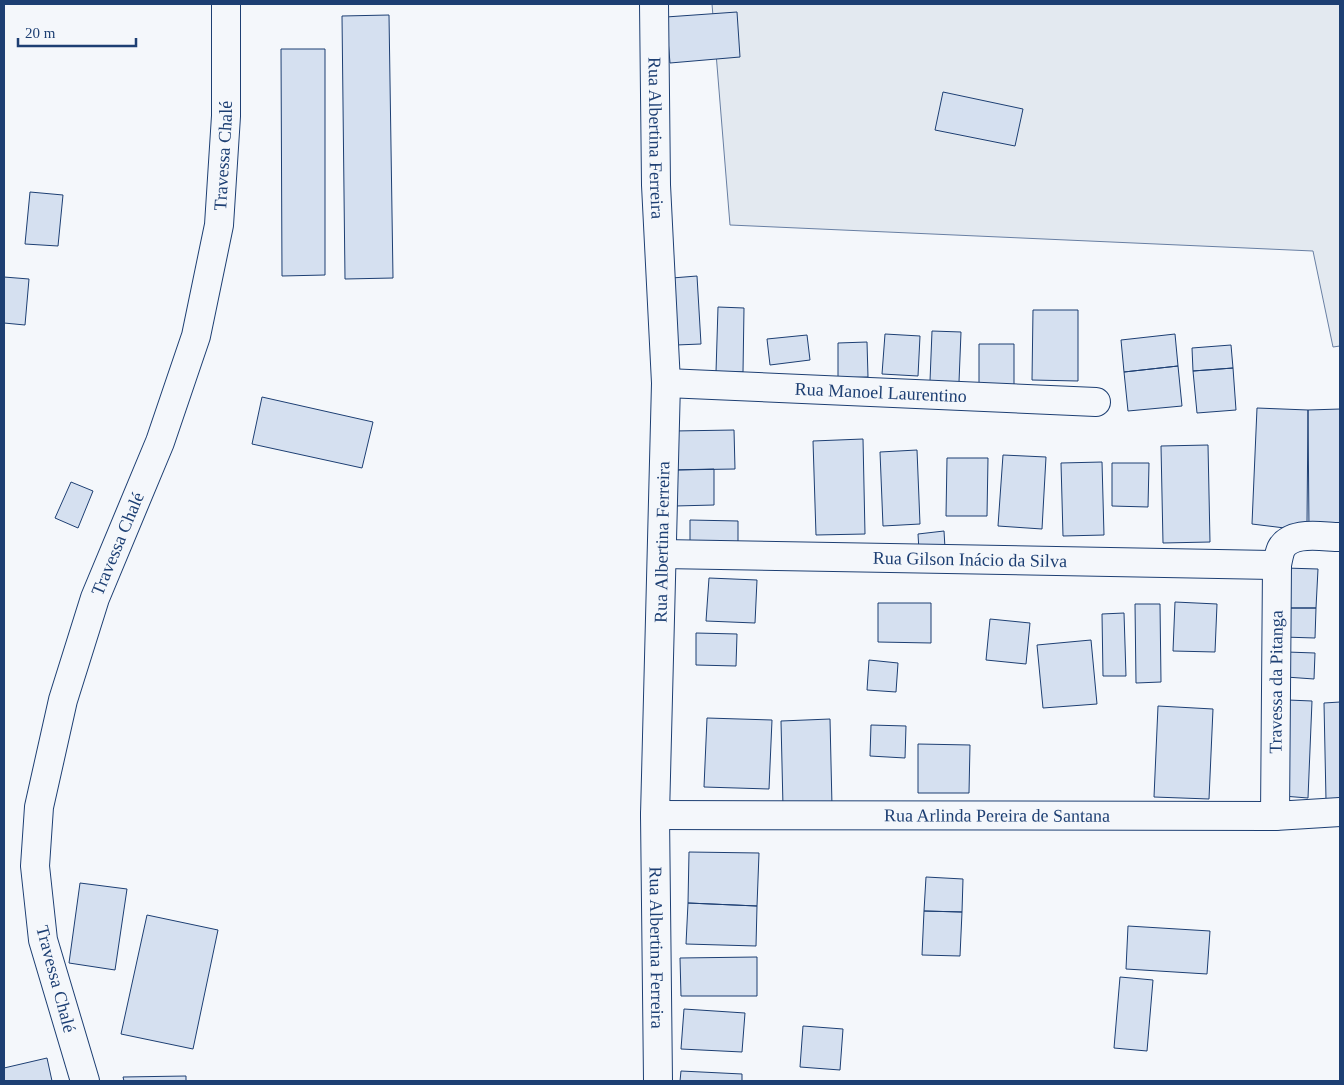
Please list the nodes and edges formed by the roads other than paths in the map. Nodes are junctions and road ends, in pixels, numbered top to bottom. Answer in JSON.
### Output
{"nodes":[{"id":1,"x":226,"y":4,"type":"edge"},
{"id":2,"x":654,"y":4,"type":"edge"},
{"id":3,"x":666,"y":383,"type":"junction"},
{"id":4,"x":1096,"y":402,"type":"dead end"},
{"id":5,"x":1340,"y":537,"type":"edge"},
{"id":6,"x":662,"y":554,"type":"junction"},
{"id":7,"x":1279,"y":556,"type":"junction"},
{"id":8,"x":1340,"y":812,"type":"edge"},
{"id":9,"x":655,"y":815,"type":"junction"},
{"id":10,"x":1275,"y":816,"type":"junction"},
{"id":11,"x":84,"y":1081,"type":"edge"},
{"id":12,"x":658,"y":1081,"type":"edge"}],
"edges":[{"from":1,"to":11,"type":"street","name":"Travessa Chalé"},
{"from":2,"to":3,"type":"street","name":"Rua Albertina Ferreira"},
{"from":3,"to":4,"type":"street","name":"Rua Manoel Laurentino"},
{"from":3,"to":6,"type":"street","name":"Rua Albertina Ferreira"},
{"from":5,"to":7,"type":"street"},
{"from":6,"to":7,"type":"street","name":"Rua Gilson Inácio da Silva"},
{"from":6,"to":9,"type":"street","name":"Rua Albertina Ferreira"},
{"from":7,"to":10,"type":"street","name":"Travessa da Pitanga"},
{"from":8,"to":10,"type":"street","name":"Rua Arlinda Pereira de Santana"},
{"from":9,"to":10,"type":"street","name":"Rua Arlinda Pereira de Santana"},
{"from":9,"to":12,"type":"street","name":"Rua Albertina Ferreira"}]}
